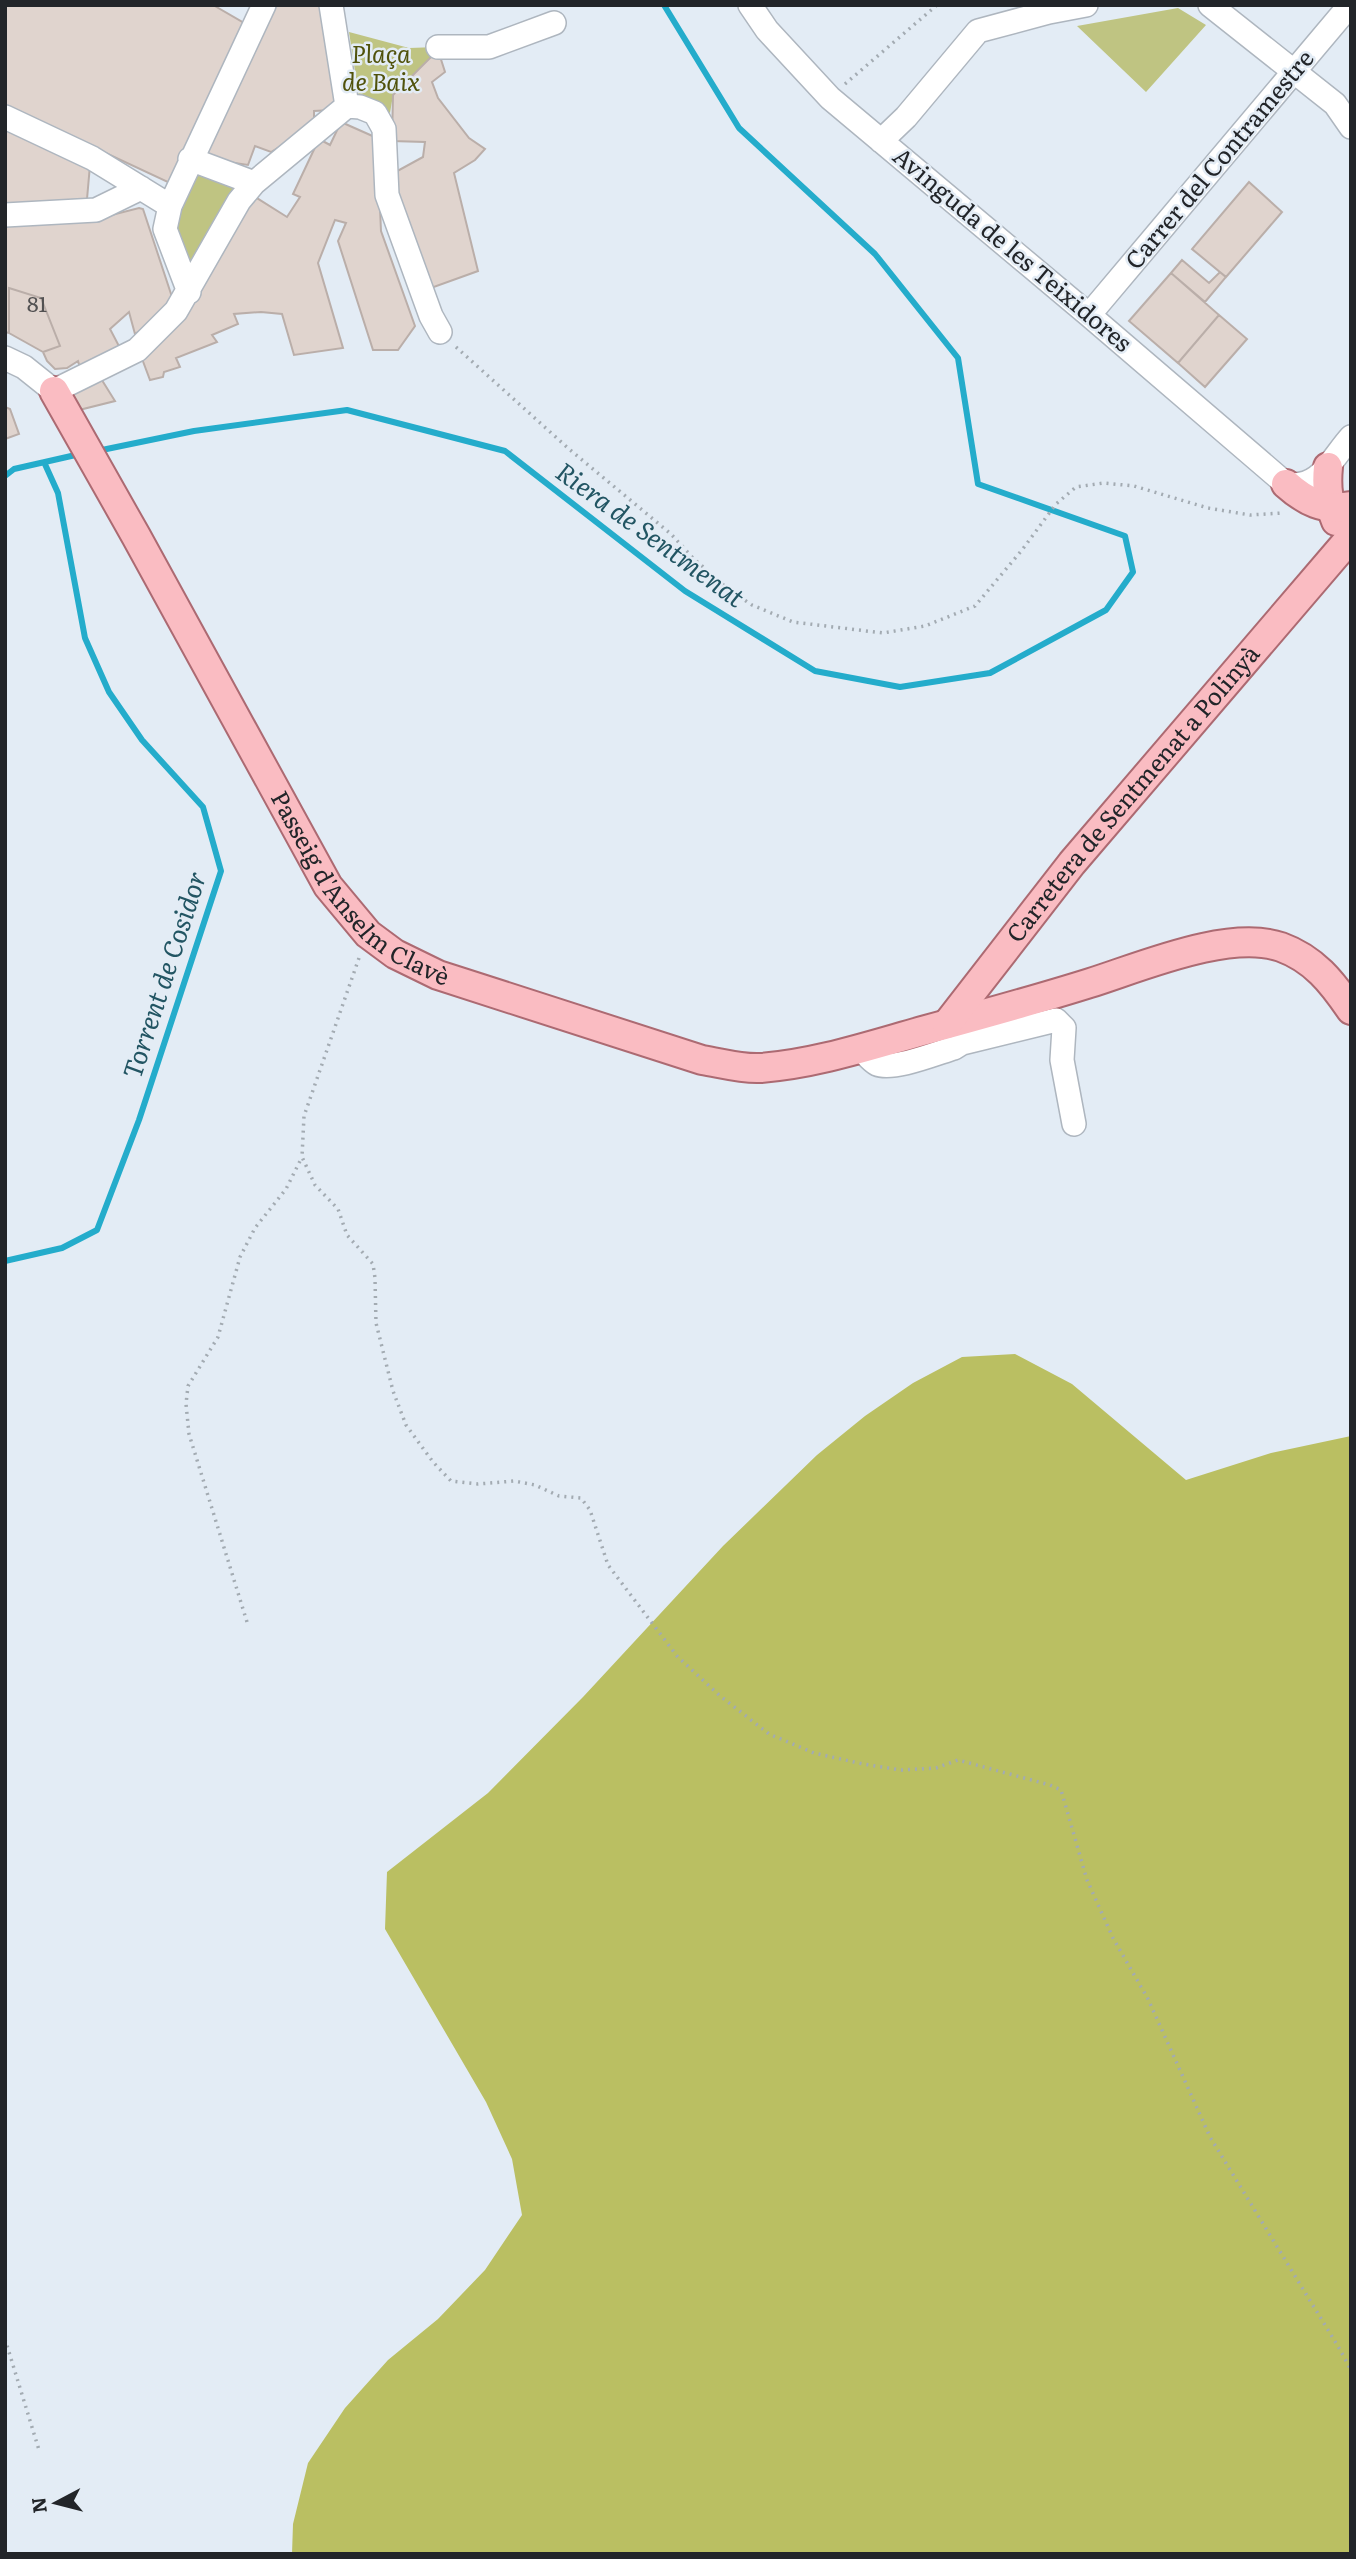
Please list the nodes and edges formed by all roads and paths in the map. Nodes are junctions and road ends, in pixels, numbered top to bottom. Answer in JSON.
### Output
{"nodes":[{"id":1,"x":331,"y":5,"type":"edge"},
{"id":2,"x":750,"y":5,"type":"edge"},
{"id":3,"x":937,"y":5,"type":"edge"},
{"id":4,"x":1086,"y":5,"type":"edge"},
{"id":5,"x":1210,"y":5,"type":"edge"},
{"id":6,"x":1350,"y":5,"type":"edge"},
{"id":7,"x":255,"y":8,"type":"edge"},
{"id":8,"x":554,"y":23,"type":"dead end"},
{"id":9,"x":438,"y":47,"type":"dead end"},
{"id":10,"x":1294,"y":69,"type":"junction"},
{"id":11,"x":830,"y":98,"type":"junction"},
{"id":12,"x":347,"y":106,"type":"junction"},
{"id":13,"x":5,"y":117,"type":"edge"},
{"id":14,"x":1351,"y":127,"type":"edge"},
{"id":15,"x":881,"y":141,"type":"junction"},
{"id":16,"x":190,"y":159,"type":"junction"},
{"id":17,"x":254,"y":183,"type":"junction"},
{"id":18,"x":141,"y":188,"type":"junction"},
{"id":19,"x":170,"y":206,"type":"junction"},
{"id":20,"x":5,"y":215,"type":"edge"},
{"id":21,"x":189,"y":292,"type":"junction"},
{"id":22,"x":1090,"y":315,"type":"junction"},
{"id":23,"x":440,"y":332,"type":"joint"},
{"id":24,"x":5,"y":358,"type":"edge"},
{"id":25,"x":54,"y":391,"type":"junction"},
{"id":26,"x":1351,"y":437,"type":"edge"},
{"id":27,"x":1328,"y":467,"type":"junction"},
{"id":28,"x":1331,"y":512,"type":"edge"},
{"id":29,"x":368,"y":934,"type":"junction"},
{"id":30,"x":1351,"y":1010,"type":"edge"},
{"id":31,"x":960,"y":1028,"type":"junction"},
{"id":32,"x":1074,"y":1124,"type":"dead end"},
{"id":33,"x":302,"y":1157,"type":"junction"},
{"id":34,"x":247,"y":1622,"type":"dead end"},
{"id":35,"x":5,"y":2339,"type":"edge"},
{"id":36,"x":1351,"y":2370,"type":"edge"},
{"id":37,"x":39,"y":2450,"type":"dead end"}],
"edges":[{"from":1,"to":12,"type":"street"},
{"from":2,"to":11,"type":"street","name":"Avinguda de les Teixidores"},
{"from":3,"to":11,"type":"path"},
{"from":4,"to":15,"type":"street"},
{"from":5,"to":10,"type":"street"},
{"from":6,"to":10,"type":"street","name":"Carrer del Contramestre"},
{"from":7,"to":16,"type":"street"},
{"from":8,"to":9,"type":"street"},
{"from":10,"to":14,"type":"street"},
{"from":10,"to":22,"type":"street","name":"Carrer del Contramestre"},
{"from":11,"to":15,"type":"street","name":"Avinguda de les Teixidores"},
{"from":12,"to":17,"type":"street"},
{"from":12,"to":23,"type":"street"},
{"from":13,"to":18,"type":"street"},
{"from":15,"to":22,"type":"street","name":"Avinguda de les Teixidores"},
{"from":16,"to":17,"type":"street"},
{"from":16,"to":19,"type":"street"},
{"from":17,"to":21,"type":"street"},
{"from":18,"to":19,"type":"street"},
{"from":18,"to":20,"type":"street"},
{"from":19,"to":21,"type":"street"},
{"from":21,"to":25,"type":"street"},
{"from":22,"to":28,"type":"street","name":"Avinguda de les Teixidores"},
{"from":23,"to":28,"type":"path"},
{"from":24,"to":25,"type":"street","name":"Passeig d'Anselm Clavè"},
{"from":25,"to":29,"type":"main road","name":"Passeig d'Anselm Clavè"},
{"from":26,"to":27,"type":"street"},
{"from":27,"to":28,"type":"main road"},
{"from":27,"to":28,"type":"street"},
{"from":28,"to":31,"type":"main road","name":"Carretera de Sentmenat a Polinyà"},
{"from":29,"to":31,"type":"main road","name":"Passeig d'Anselm Clavè"},
{"from":29,"to":33,"type":"path"},
{"from":30,"to":31,"type":"main road","name":"Passeig d'Anselm Clavè"},
{"from":31,"to":32,"type":"street"},
{"from":33,"to":34,"type":"path"},
{"from":33,"to":36,"type":"path"},
{"from":35,"to":37,"type":"path"}]}
